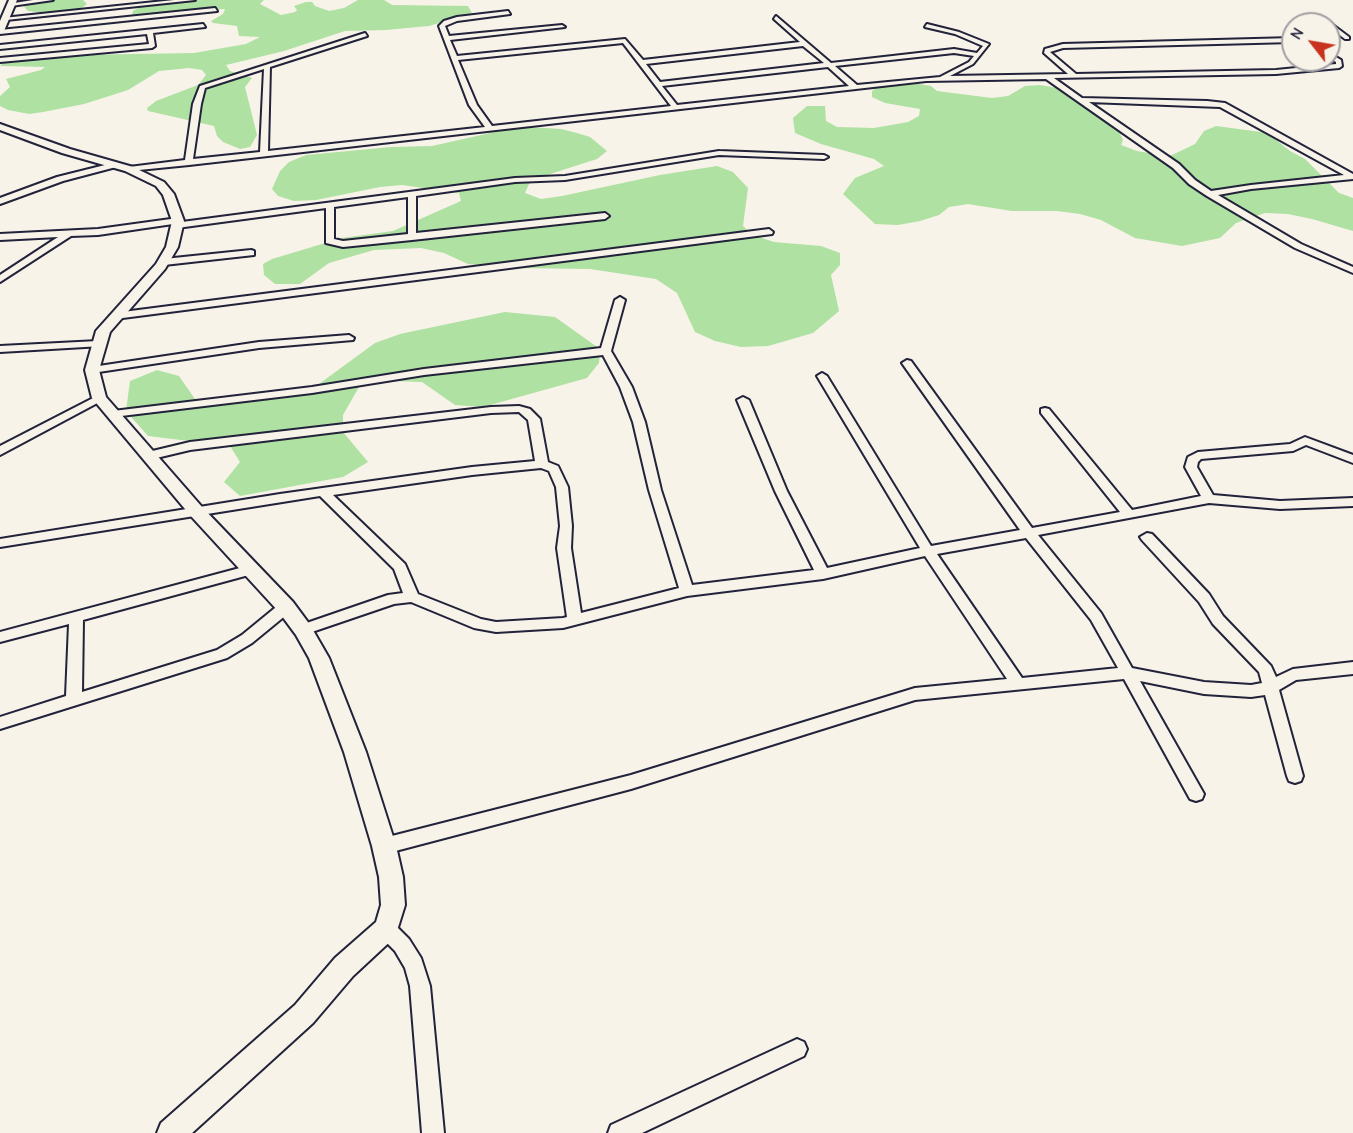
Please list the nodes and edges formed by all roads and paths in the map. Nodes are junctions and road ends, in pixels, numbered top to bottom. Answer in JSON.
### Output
{"nodes":[{"id":1,"x":50,"y":0,"type":"edge"},
{"id":2,"x":107,"y":0,"type":"edge"},
{"id":3,"x":192,"y":0,"type":"edge"},
{"id":4,"x":12,"y":2,"type":"edge"},
{"id":5,"x":104,"y":8,"type":"junction"},
{"id":6,"x":215,"y":10,"type":"dead end"},
{"id":7,"x":508,"y":13,"type":"dead end"},
{"id":8,"x":6,"y":18,"type":"junction"},
{"id":9,"x":776,"y":18,"type":"dead end"},
{"id":10,"x":107,"y":22,"type":"junction"},
{"id":11,"x":203,"y":26,"type":"dead end"},
{"id":12,"x":927,"y":26,"type":"dead end"},
{"id":13,"x":562,"y":27,"type":"dead end"},
{"id":14,"x":0,"y":32,"type":"edge"},
{"id":15,"x":150,"y":32,"type":"junction"},
{"id":16,"x":365,"y":35,"type":"dead end"},
{"id":17,"x":104,"y":37,"type":"junction"},
{"id":18,"x":448,"y":38,"type":"junction"},
{"id":19,"x":1281,"y":40,"type":"edge"},
{"id":20,"x":803,"y":44,"type":"junction"},
{"id":21,"x":0,"y":47,"type":"edge"},
{"id":22,"x":978,"y":55,"type":"junction"},
{"id":23,"x":455,"y":58,"type":"junction"},
{"id":24,"x":0,"y":60,"type":"edge"},
{"id":25,"x":642,"y":62,"type":"junction"},
{"id":26,"x":830,"y":65,"type":"junction"},
{"id":27,"x":267,"y":66,"type":"junction"},
{"id":28,"x":1281,"y":72,"type":"edge"},
{"id":29,"x":1075,"y":77,"type":"junction"},
{"id":30,"x":1049,"y":78,"type":"junction"},
{"id":31,"x":940,"y":79,"type":"junction"},
{"id":32,"x":658,"y":84,"type":"junction"},
{"id":33,"x":855,"y":87,"type":"junction"},
{"id":34,"x":1079,"y":100,"type":"junction"},
{"id":35,"x":676,"y":108,"type":"junction"},
{"id":36,"x":0,"y":127,"type":"edge"},
{"id":37,"x":490,"y":129,"type":"junction"},
{"id":38,"x":264,"y":154,"type":"junction"},
{"id":39,"x":824,"y":157,"type":"dead end"},
{"id":40,"x":189,"y":163,"type":"junction"},
{"id":41,"x":121,"y":167,"type":"junction"},
{"id":42,"x":1353,"y":177,"type":"edge"},
{"id":43,"x":412,"y":194,"type":"junction"},
{"id":44,"x":1210,"y":194,"type":"junction"},
{"id":45,"x":0,"y":201,"type":"edge"},
{"id":46,"x":330,"y":204,"type":"junction"},
{"id":47,"x":604,"y":216,"type":"dead end"},
{"id":48,"x":178,"y":223,"type":"junction"},
{"id":49,"x":769,"y":232,"type":"dead end"},
{"id":50,"x":68,"y":234,"type":"junction"},
{"id":51,"x":0,"y":237,"type":"edge"},
{"id":52,"x":412,"y":237,"type":"junction"},
{"id":53,"x":251,"y":253,"type":"dead end"},
{"id":54,"x":164,"y":262,"type":"junction"},
{"id":55,"x":1353,"y":270,"type":"edge"},
{"id":56,"x":0,"y":279,"type":"edge"},
{"id":57,"x":620,"y":300,"type":"dead end"},
{"id":58,"x":115,"y":316,"type":"junction"},
{"id":59,"x":349,"y":338,"type":"dead end"},
{"id":60,"x":98,"y":344,"type":"junction"},
{"id":61,"x":0,"y":349,"type":"edge"},
{"id":62,"x":606,"y":351,"type":"junction"},
{"id":63,"x":907,"y":363,"type":"dead end"},
{"id":64,"x":92,"y":370,"type":"junction"},
{"id":65,"x":822,"y":376,"type":"dead end"},
{"id":66,"x":99,"y":398,"type":"junction"},
{"id":67,"x":743,"y":400,"type":"dead end"},
{"id":68,"x":1045,"y":411,"type":"dead end"},
{"id":69,"x":113,"y":414,"type":"junction"},
{"id":70,"x":0,"y":451,"type":"edge"},
{"id":71,"x":148,"y":456,"type":"junction"},
{"id":72,"x":1353,"y":459,"type":"edge"},
{"id":73,"x":542,"y":464,"type":"junction"},
{"id":74,"x":323,"y":492,"type":"junction"},
{"id":75,"x":1209,"y":499,"type":"junction"},
{"id":76,"x":1353,"y":502,"type":"edge"},
{"id":77,"x":196,"y":511,"type":"junction"},
{"id":78,"x":1129,"y":515,"type":"junction"},
{"id":79,"x":1030,"y":534,"type":"junction"},
{"id":80,"x":1146,"y":537,"type":"dead end"},
{"id":81,"x":0,"y":543,"type":"edge"},
{"id":82,"x":928,"y":551,"type":"junction"},
{"id":83,"x":251,"y":570,"type":"junction"},
{"id":84,"x":823,"y":574,"type":"junction"},
{"id":85,"x":687,"y":591,"type":"junction"},
{"id":86,"x":412,"y":597,"type":"junction"},
{"id":87,"x":286,"y":607,"type":"junction"},
{"id":88,"x":76,"y":616,"type":"junction"},
{"id":89,"x":575,"y":620,"type":"junction"},
{"id":90,"x":303,"y":630,"type":"junction"},
{"id":91,"x":0,"y":637,"type":"edge"},
{"id":92,"x":1353,"y":668,"type":"edge"},
{"id":93,"x":1130,"y":673,"type":"junction"},
{"id":94,"x":1018,"y":684,"type":"junction"},
{"id":95,"x":1269,"y":688,"type":"junction"},
{"id":96,"x":74,"y":701,"type":"junction"},
{"id":97,"x":0,"y":723,"type":"edge"},
{"id":98,"x":1295,"y":776,"type":"dead end"},
{"id":99,"x":1196,"y":794,"type":"dead end"},
{"id":100,"x":384,"y":846,"type":"junction"},
{"id":101,"x":386,"y":929,"type":"junction"},
{"id":102,"x":797,"y":1049,"type":"dead end"},
{"id":103,"x":171,"y":1133,"type":"edge"},
{"id":104,"x":433,"y":1133,"type":"edge"},
{"id":105,"x":619,"y":1133,"type":"edge"}],
"edges":[{"from":1,"to":4,"type":"street"},
{"from":2,"to":5,"type":"street"},
{"from":3,"to":5,"type":"street"},
{"from":4,"to":8,"type":"main road"},
{"from":5,"to":8,"type":"street"},
{"from":5,"to":10,"type":"street"},
{"from":6,"to":10,"type":"street"},
{"from":7,"to":18,"type":"street"},
{"from":8,"to":14,"type":"main road"},
{"from":9,"to":20,"type":"street"},
{"from":10,"to":14,"type":"street"},
{"from":10,"to":17,"type":"street"},
{"from":11,"to":15,"type":"street"},
{"from":12,"to":22,"type":"street"},
{"from":13,"to":18,"type":"street"},
{"from":15,"to":17,"type":"street"},
{"from":15,"to":24,"type":"street"},
{"from":16,"to":27,"type":"street"},
{"from":17,"to":21,"type":"street"},
{"from":18,"to":23,"type":"street"},
{"from":19,"to":29,"type":"street"},
{"from":20,"to":25,"type":"street"},
{"from":20,"to":26,"type":"street"},
{"from":22,"to":26,"type":"street"},
{"from":22,"to":31,"type":"street"},
{"from":23,"to":25,"type":"street"},
{"from":23,"to":37,"type":"street"},
{"from":25,"to":32,"type":"street"},
{"from":26,"to":32,"type":"street"},
{"from":26,"to":33,"type":"street"},
{"from":27,"to":38,"type":"street"},
{"from":27,"to":40,"type":"street"},
{"from":28,"to":29,"type":"street"},
{"from":29,"to":30,"type":"street"},
{"from":30,"to":31,"type":"street"},
{"from":30,"to":34,"type":"street"},
{"from":31,"to":33,"type":"street"},
{"from":32,"to":35,"type":"street"},
{"from":33,"to":35,"type":"street"},
{"from":34,"to":42,"type":"street"},
{"from":34,"to":44,"type":"street"},
{"from":35,"to":37,"type":"street"},
{"from":36,"to":41,"type":"main road"},
{"from":37,"to":38,"type":"street"},
{"from":38,"to":40,"type":"street"},
{"from":39,"to":43,"type":"street"},
{"from":40,"to":41,"type":"street"},
{"from":41,"to":45,"type":"street"},
{"from":41,"to":48,"type":"main road"},
{"from":42,"to":44,"type":"street"},
{"from":43,"to":46,"type":"street"},
{"from":43,"to":52,"type":"street"},
{"from":44,"to":55,"type":"street"},
{"from":46,"to":48,"type":"street"},
{"from":46,"to":52,"type":"street"},
{"from":47,"to":52,"type":"street"},
{"from":48,"to":50,"type":"street"},
{"from":48,"to":54,"type":"main road"},
{"from":49,"to":58,"type":"street"},
{"from":50,"to":51,"type":"street"},
{"from":50,"to":56,"type":"street"},
{"from":53,"to":54,"type":"street"},
{"from":54,"to":58,"type":"main road"},
{"from":57,"to":62,"type":"street"},
{"from":58,"to":60,"type":"main road"},
{"from":59,"to":64,"type":"street"},
{"from":60,"to":61,"type":"street"},
{"from":60,"to":64,"type":"main road"},
{"from":62,"to":69,"type":"street"},
{"from":62,"to":85,"type":"street"},
{"from":63,"to":79,"type":"street"},
{"from":64,"to":66,"type":"main road"},
{"from":65,"to":82,"type":"street"},
{"from":66,"to":69,"type":"main road"},
{"from":66,"to":70,"type":"street"},
{"from":67,"to":84,"type":"street"},
{"from":68,"to":78,"type":"street"},
{"from":69,"to":71,"type":"main road"},
{"from":71,"to":73,"type":"street"},
{"from":71,"to":77,"type":"main road"},
{"from":72,"to":75,"type":"street"},
{"from":73,"to":74,"type":"street"},
{"from":73,"to":89,"type":"street"},
{"from":74,"to":77,"type":"street"},
{"from":74,"to":86,"type":"street"},
{"from":75,"to":76,"type":"street"},
{"from":75,"to":78,"type":"street"},
{"from":77,"to":81,"type":"street"},
{"from":77,"to":83,"type":"main road"},
{"from":78,"to":79,"type":"street"},
{"from":79,"to":82,"type":"street"},
{"from":79,"to":93,"type":"street"},
{"from":80,"to":95,"type":"street"},
{"from":82,"to":84,"type":"street"},
{"from":82,"to":94,"type":"street"},
{"from":83,"to":87,"type":"main road"},
{"from":83,"to":88,"type":"street"},
{"from":84,"to":85,"type":"street"},
{"from":85,"to":89,"type":"street"},
{"from":86,"to":89,"type":"street"},
{"from":86,"to":90,"type":"street"},
{"from":87,"to":90,"type":"main road"},
{"from":87,"to":96,"type":"street"},
{"from":88,"to":91,"type":"street"},
{"from":88,"to":96,"type":"street"},
{"from":90,"to":100,"type":"main road"},
{"from":92,"to":95,"type":"street"},
{"from":93,"to":94,"type":"street"},
{"from":93,"to":95,"type":"street"},
{"from":93,"to":99,"type":"street"},
{"from":94,"to":100,"type":"street"},
{"from":95,"to":98,"type":"street"},
{"from":96,"to":97,"type":"street"},
{"from":100,"to":101,"type":"main road"},
{"from":101,"to":103,"type":"main road"},
{"from":101,"to":104,"type":"street"},
{"from":102,"to":105,"type":"street"}]}
